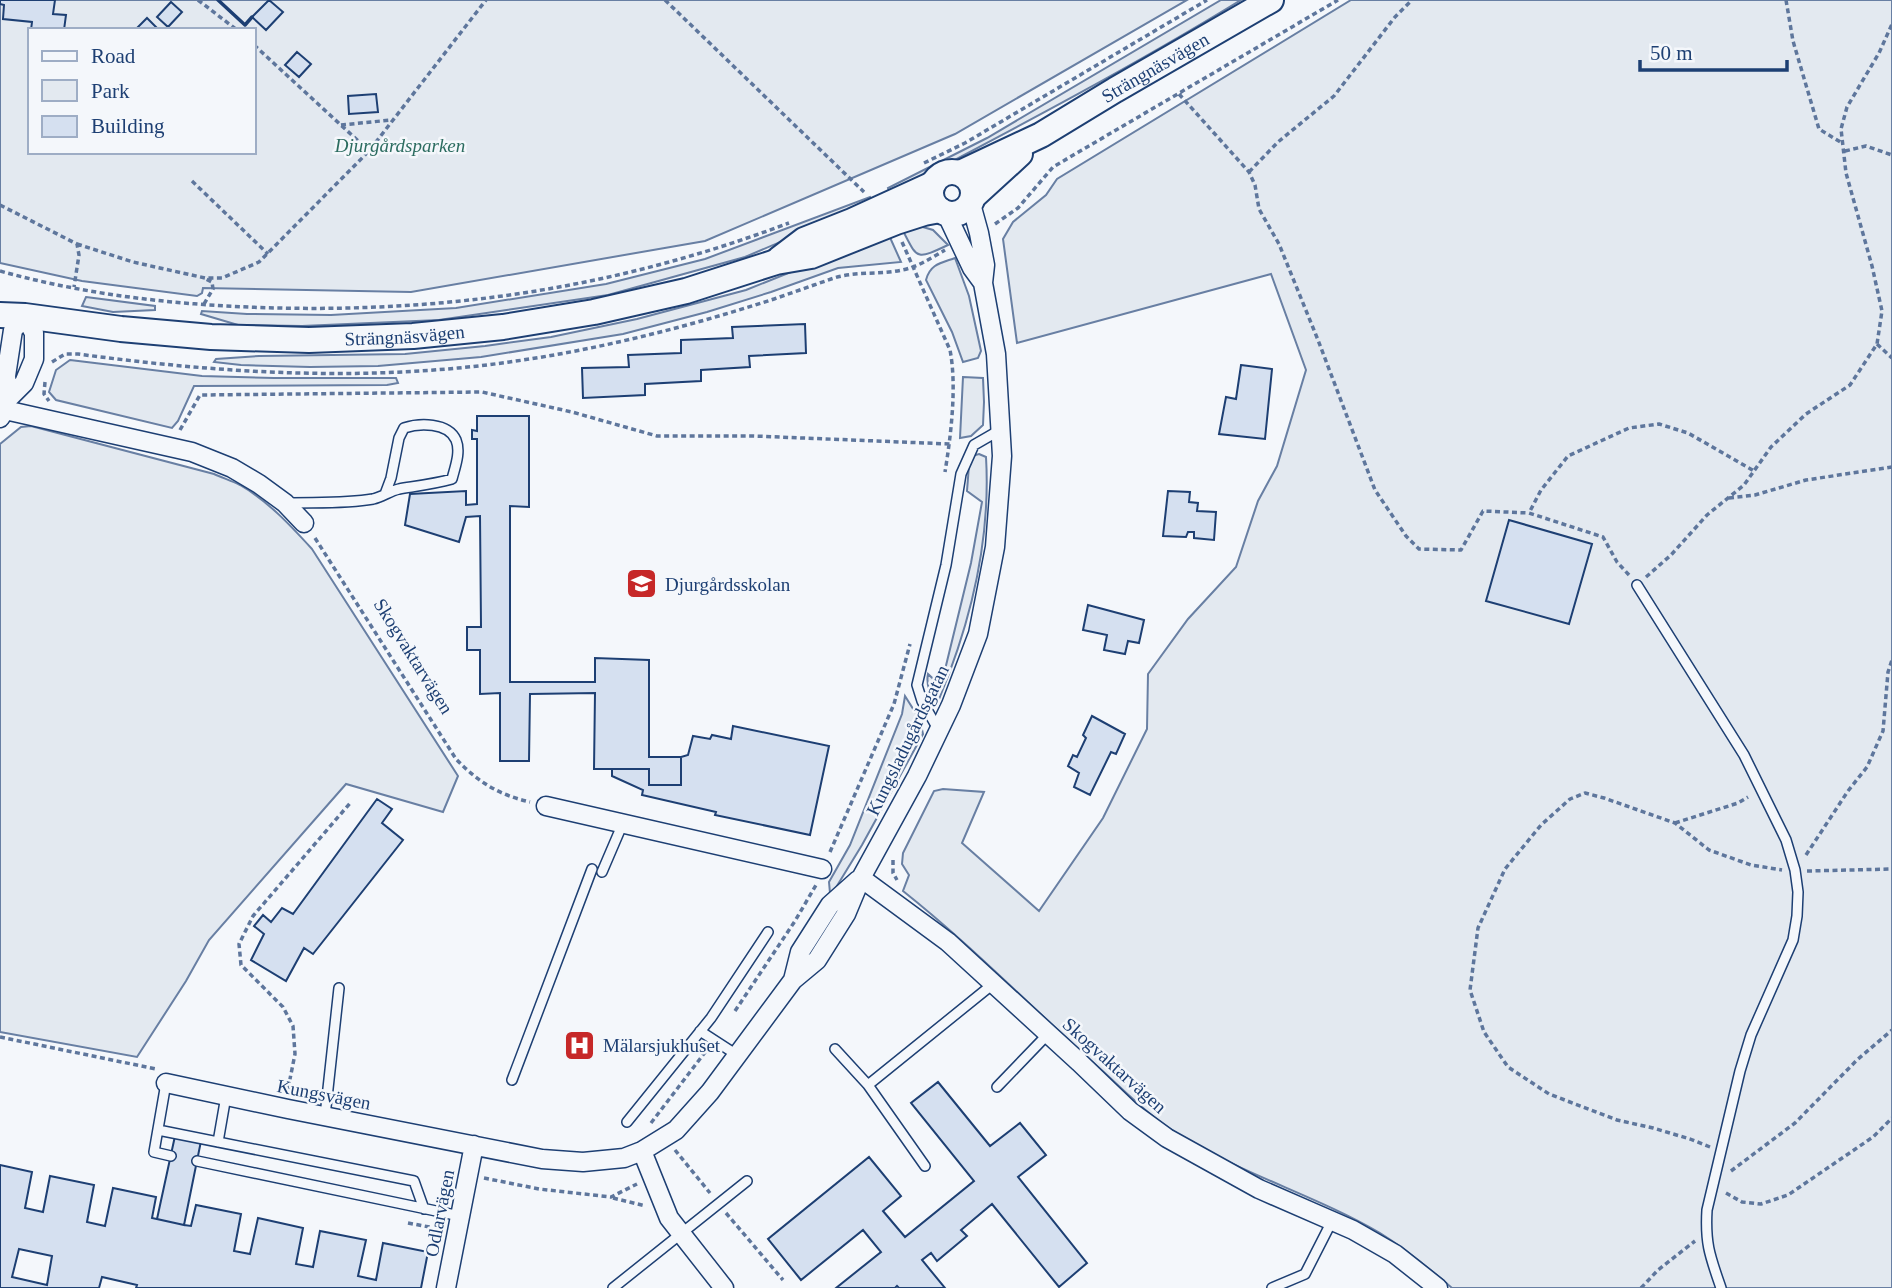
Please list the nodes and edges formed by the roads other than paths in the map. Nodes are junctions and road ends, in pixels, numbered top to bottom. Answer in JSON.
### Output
{"nodes":[{"id":1,"x":1271,"y":0,"type":"edge"},
{"id":2,"x":1041,"y":135,"type":"junction"},
{"id":3,"x":960,"y":173,"type":"junction"},
{"id":4,"x":924,"y":176,"type":"junction"},
{"id":5,"x":972,"y":200,"type":"junction"},
{"id":6,"x":943,"y":212,"type":"junction"},
{"id":7,"x":776,"y":262,"type":"junction"},
{"id":8,"x":983,"y":284,"type":"junction"},
{"id":9,"x":0,"y":301,"type":"edge"},
{"id":10,"x":0,"y":315,"type":"edge"},
{"id":11,"x":25,"y":316,"type":"junction"},
{"id":12,"x":3,"y":405,"type":"edge"},
{"id":13,"x":1000,"y":430,"type":"junction"},
{"id":14,"x":385,"y":494,"type":"junction"},
{"id":15,"x":285,"y":503,"type":"junction"},
{"id":16,"x":304,"y":523,"type":"road end"},
{"id":17,"x":1637,"y":585,"type":"road end"},
{"id":18,"x":939,"y":730,"type":"junction"},
{"id":19,"x":546,"y":806,"type":"road end"},
{"id":20,"x":622,"y":823,"type":"junction"},
{"id":21,"x":592,"y":869,"type":"dead end"},
{"id":22,"x":822,"y":869,"type":"road end"},
{"id":23,"x":603,"y":872,"type":"dead end"},
{"id":24,"x":861,"y":878,"type":"junction"},
{"id":25,"x":768,"y":932,"type":"dead end"},
{"id":26,"x":993,"y":984,"type":"junction"},
{"id":27,"x":339,"y":988,"type":"dead end"},
{"id":28,"x":701,"y":1031,"type":"junction"},
{"id":29,"x":1048,"y":1034,"type":"junction"},
{"id":30,"x":835,"y":1049,"type":"dead end"},
{"id":31,"x":737,"y":1055,"type":"junction"},
{"id":32,"x":163,"y":1076,"type":"joint"},
{"id":33,"x":513,"y":1080,"type":"dead end"},
{"id":34,"x":868,"y":1085,"type":"junction"},
{"id":35,"x":997,"y":1087,"type":"dead end"},
{"id":36,"x":226,"y":1096,"type":"junction"},
{"id":37,"x":325,"y":1116,"type":"junction"},
{"id":38,"x":627,"y":1122,"type":"dead end"},
{"id":39,"x":158,"y":1130,"type":"junction"},
{"id":40,"x":218,"y":1142,"type":"junction"},
{"id":41,"x":474,"y":1145,"type":"junction"},
{"id":42,"x":642,"y":1151,"type":"junction"},
{"id":43,"x":171,"y":1156,"type":"dead end"},
{"id":44,"x":197,"y":1161,"type":"dead end"},
{"id":45,"x":925,"y":1166,"type":"dead end"},
{"id":46,"x":747,"y":1181,"type":"dead end"},
{"id":47,"x":424,"y":1209,"type":"junction"},
{"id":48,"x":460,"y":1216,"type":"junction"},
{"id":49,"x":1332,"y":1221,"type":"junction"},
{"id":50,"x":681,"y":1233,"type":"junction"},
{"id":51,"x":446,"y":1288,"type":"edge"},
{"id":52,"x":612,"y":1288,"type":"edge"},
{"id":53,"x":724,"y":1288,"type":"edge"},
{"id":54,"x":1272,"y":1288,"type":"edge"},
{"id":55,"x":1438,"y":1288,"type":"edge"},
{"id":56,"x":1721,"y":1288,"type":"edge"}],
"edges":[{"from":1,"to":2,"type":"main road","name":"Strängnäsvägen"},
{"from":2,"to":3,"type":"main road","name":"Strängnäsvägen"},
{"from":2,"to":5,"type":"main road","name":"Strängnäsvägen"},
{"from":3,"to":4,"type":"main road","name":"Strängnäsvägen"},
{"from":3,"to":5,"type":"main road"},
{"from":4,"to":6,"type":"main road"},
{"from":4,"to":7,"type":"main road","name":"Strängnäsvägen"},
{"from":5,"to":6,"type":"main road","name":"Strängnäsvägen"},
{"from":5,"to":8,"type":"street","name":"Kungsladugårdsgatan"},
{"from":6,"to":7,"type":"main road","name":"Strängnäsvägen"},
{"from":6,"to":8,"type":"street","name":"Kungsladugårdsgatan"},
{"from":7,"to":11,"type":"main road","name":"Strängnäsvägen"},
{"from":8,"to":13,"type":"street","name":"Kungsladugårdsgatan"},
{"from":9,"to":11,"type":"main road"},
{"from":10,"to":11,"type":"main road","name":"Strängnäsvägen"},
{"from":11,"to":12,"type":"street"},
{"from":11,"to":12,"type":"street"},
{"from":12,"to":15,"type":"street"},
{"from":13,"to":18,"type":"street","name":"Kungsladugårdsgatan"},
{"from":13,"to":18,"type":"lane"},
{"from":14,"to":14,"type":"lane"},
{"from":14,"to":15,"type":"lane"},
{"from":15,"to":16,"type":"street"},
{"from":17,"to":56,"type":"lane"},
{"from":18,"to":24,"type":"street","name":"Kungsladugårdsgatan"},
{"from":19,"to":20,"type":"street"},
{"from":20,"to":22,"type":"street"},
{"from":20,"to":23,"type":"lane"},
{"from":21,"to":33,"type":"lane"},
{"from":24,"to":26,"type":"street","name":"Skogvaktarvägen"},
{"from":24,"to":31,"type":"street","name":"Kungsladugårdsgatan"},
{"from":25,"to":28,"type":"lane"},
{"from":26,"to":29,"type":"street","name":"Skogvaktarvägen"},
{"from":26,"to":34,"type":"lane"},
{"from":27,"to":37,"type":"lane"},
{"from":28,"to":31,"type":"lane"},
{"from":28,"to":38,"type":"lane"},
{"from":29,"to":35,"type":"lane"},
{"from":29,"to":49,"type":"street","name":"Skogvaktarvägen"},
{"from":30,"to":34,"type":"lane"},
{"from":31,"to":42,"type":"street","name":"Kungsladugårdsgatan"},
{"from":32,"to":36,"type":"street","name":"Kungsvägen"},
{"from":32,"to":39,"type":"lane"},
{"from":34,"to":45,"type":"lane"},
{"from":36,"to":37,"type":"street","name":"Kungsvägen"},
{"from":36,"to":40,"type":"lane"},
{"from":37,"to":41,"type":"street","name":"Kungsvägen"},
{"from":39,"to":40,"type":"lane"},
{"from":39,"to":43,"type":"lane"},
{"from":40,"to":47,"type":"lane"},
{"from":41,"to":42,"type":"street","name":"Kungsladugårdsgatan"},
{"from":41,"to":48,"type":"street","name":"Odlarvägen"},
{"from":42,"to":50,"type":"street"},
{"from":44,"to":47,"type":"lane"},
{"from":46,"to":50,"type":"lane"},
{"from":47,"to":48,"type":"lane"},
{"from":48,"to":51,"type":"street","name":"Odlarvägen"},
{"from":49,"to":54,"type":"lane"},
{"from":49,"to":55,"type":"street","name":"Skogvaktarvägen"},
{"from":50,"to":52,"type":"lane"},
{"from":50,"to":53,"type":"street"}]}
